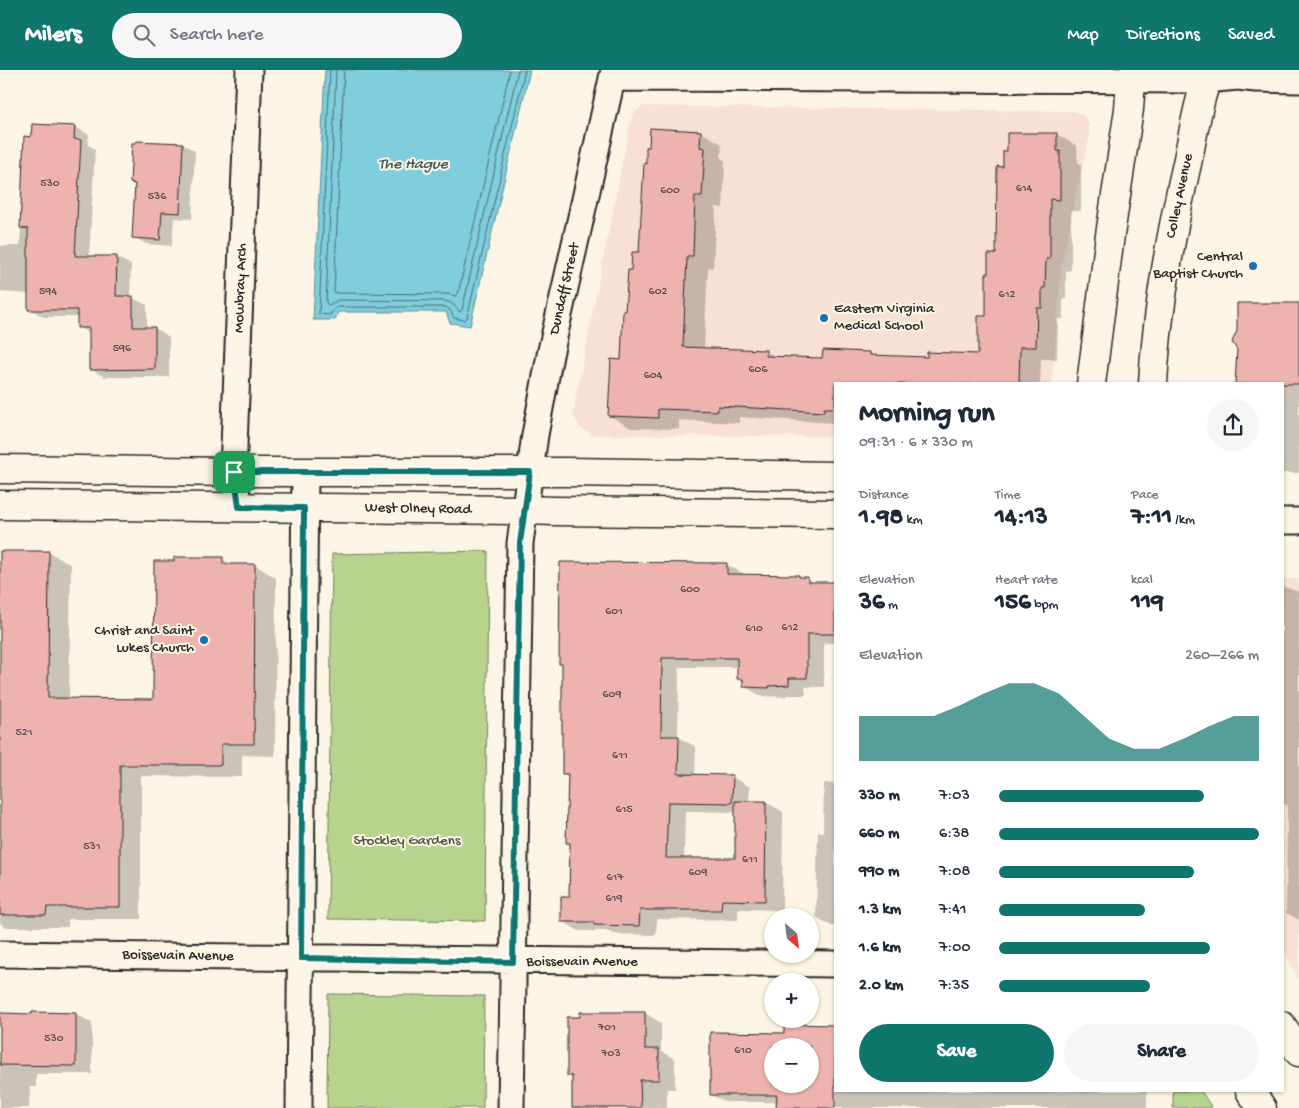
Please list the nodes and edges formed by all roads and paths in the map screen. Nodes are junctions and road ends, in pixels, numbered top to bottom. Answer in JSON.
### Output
{"nodes":[{"id":1,"x":249,"y":70,"type":"edge"},
{"id":2,"x":613,"y":74,"type":"edge"},
{"id":3,"x":1133,"y":75,"type":"edge"},
{"id":4,"x":1208,"y":75,"type":"edge"},
{"id":5,"x":1299,"y":80,"type":"edge"},
{"id":6,"x":1091,"y":382,"type":"edge"},
{"id":7,"x":1153,"y":382,"type":"edge"},
{"id":8,"x":0,"y":468,"type":"edge"},
{"id":9,"x":234,"y":472,"type":"junction"},
{"id":10,"x":305,"y":472,"type":"junction"},
{"id":11,"x":530,"y":472,"type":"junction"},
{"id":12,"x":834,"y":476,"type":"edge"},
{"id":13,"x":0,"y":505,"type":"edge"},
{"id":14,"x":239,"y":507,"type":"junction"},
{"id":15,"x":304,"y":508,"type":"junction"},
{"id":16,"x":523,"y":510,"type":"junction"},
{"id":17,"x":834,"y":514,"type":"edge"},
{"id":18,"x":1284,"y":521,"type":"edge"},
{"id":19,"x":1299,"y":521,"type":"edge"},
{"id":20,"x":0,"y":954,"type":"edge"},
{"id":21,"x":301,"y":958,"type":"junction"},
{"id":22,"x":513,"y":962,"type":"junction"},
{"id":23,"x":834,"y":964,"type":"edge"},
{"id":24,"x":1284,"y":1029,"type":"edge"},
{"id":25,"x":1299,"y":1052,"type":"edge"},
{"id":26,"x":1251,"y":1092,"type":"edge"},
{"id":27,"x":299,"y":1108,"type":"edge"},
{"id":28,"x":511,"y":1108,"type":"edge"},
{"id":29,"x":1262,"y":1108,"type":"edge"}],
"edges":[{"from":1,"to":9,"type":"street","name":"Mowbray Arch"},
{"from":2,"to":3,"type":"street"},
{"from":2,"to":11,"type":"street","name":"Dundaff Street"},
{"from":3,"to":4,"type":"street"},
{"from":3,"to":6,"type":"street"},
{"from":4,"to":5,"type":"street"},
{"from":4,"to":7,"type":"street","name":"Colley Avenue"},
{"from":8,"to":9,"type":"street"},
{"from":9,"to":10,"type":"street"},
{"from":9,"to":14,"type":"street","name":"Mowbray Arch"},
{"from":10,"to":11,"type":"street"},
{"from":10,"to":15,"type":"street"},
{"from":11,"to":12,"type":"street"},
{"from":11,"to":16,"type":"street","name":"Dundaff Street"},
{"from":13,"to":14,"type":"street","name":"West Olney Road"},
{"from":14,"to":15,"type":"street","name":"West Olney Road"},
{"from":15,"to":16,"type":"street","name":"West Olney Road"},
{"from":15,"to":21,"type":"street"},
{"from":16,"to":17,"type":"street","name":"West Olney Road"},
{"from":16,"to":22,"type":"street"},
{"from":18,"to":19,"type":"street"},
{"from":20,"to":21,"type":"street","name":"Boissevain Avenue"},
{"from":21,"to":22,"type":"street","name":"Boissevain Avenue"},
{"from":21,"to":27,"type":"street"},
{"from":22,"to":23,"type":"street","name":"Boissevain Avenue"},
{"from":22,"to":28,"type":"street"},
{"from":24,"to":25,"type":"street"},
{"from":26,"to":29,"type":"street"}]}
